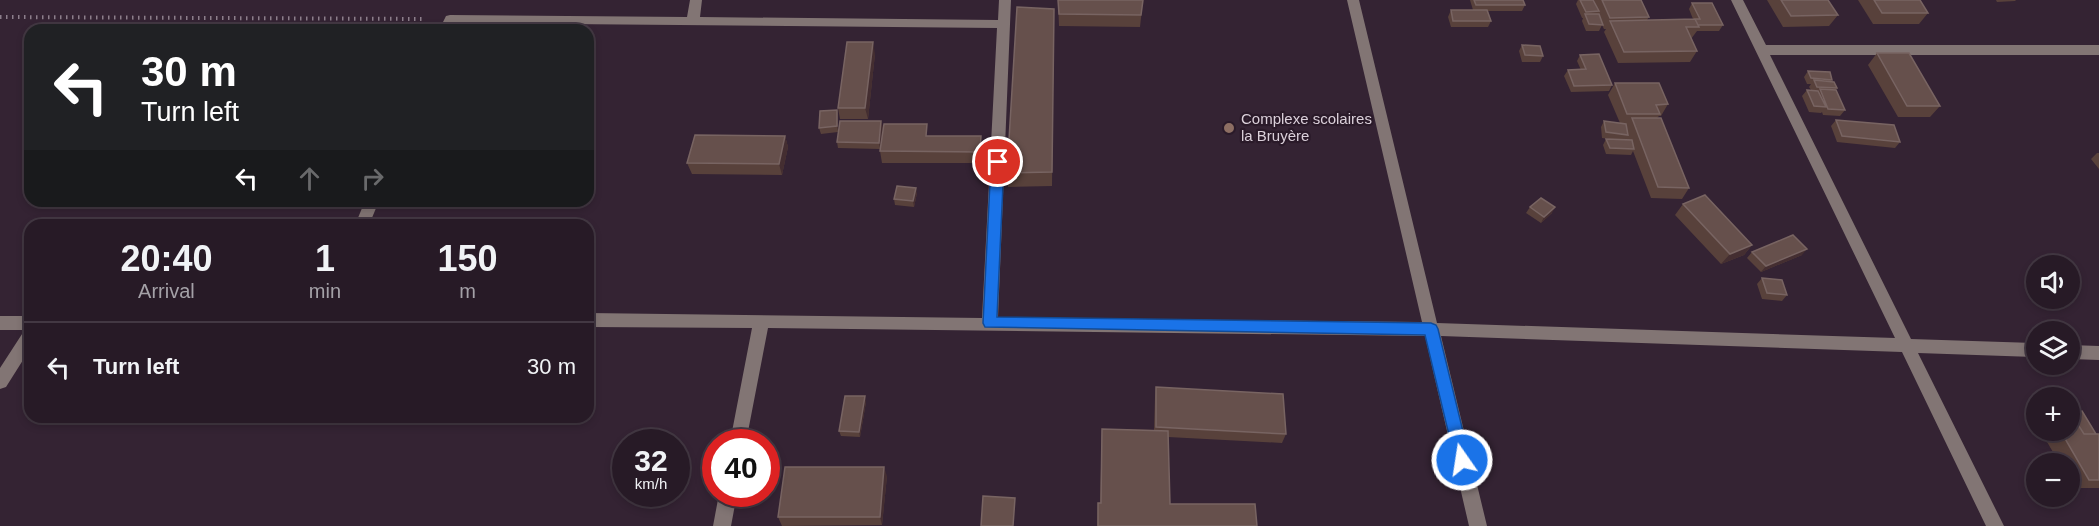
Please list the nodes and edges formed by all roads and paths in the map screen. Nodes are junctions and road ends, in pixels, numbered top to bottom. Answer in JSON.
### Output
{"nodes":[{"id":1,"x":696,"y":0,"type":"edge"},
{"id":2,"x":1005,"y":0,"type":"edge"},
{"id":3,"x":1353,"y":0,"type":"edge"},
{"id":4,"x":1737,"y":0,"type":"edge"},
{"id":5,"x":0,"y":17,"type":"edge"},
{"id":6,"x":693,"y":21,"type":"junction"},
{"id":7,"x":391,"y":24,"type":"edge"},
{"id":8,"x":508,"y":24,"type":"edge"},
{"id":9,"x":1004,"y":24,"type":"junction"},
{"id":10,"x":1762,"y":50,"type":"junction"},
{"id":11,"x":2099,"y":50,"type":"edge"},
{"id":12,"x":594,"y":320,"type":"edge"},
{"id":13,"x":0,"y":323,"type":"edge"},
{"id":14,"x":24,"y":323,"type":"edge"},
{"id":15,"x":761,"y":323,"type":"junction"},
{"id":16,"x":990,"y":323,"type":"junction"},
{"id":17,"x":1431,"y":329,"type":"junction"},
{"id":18,"x":24,"y":345,"type":"edge"},
{"id":19,"x":1906,"y":345,"type":"junction"},
{"id":20,"x":2026,"y":350,"type":"edge"},
{"id":21,"x":2080,"y":352,"type":"edge"},
{"id":22,"x":2099,"y":353,"type":"edge"},
{"id":23,"x":0,"y":382,"type":"edge"},
{"id":24,"x":741,"y":429,"type":"edge"},
{"id":25,"x":726,"y":507,"type":"edge"},
{"id":26,"x":722,"y":526,"type":"edge"},
{"id":27,"x":1478,"y":526,"type":"edge"},
{"id":28,"x":1995,"y":526,"type":"edge"}],
"edges":[{"from":1,"to":6,"type":"street"},
{"from":2,"to":9,"type":"street"},
{"from":3,"to":17,"type":"street"},
{"from":4,"to":10,"type":"street"},
{"from":5,"to":7,"type":"path"},
{"from":6,"to":8,"type":"street"},
{"from":6,"to":9,"type":"street"},
{"from":9,"to":16,"type":"street"},
{"from":10,"to":11,"type":"street"},
{"from":10,"to":19,"type":"street"},
{"from":12,"to":15,"type":"street"},
{"from":13,"to":14,"type":"street"},
{"from":15,"to":16,"type":"street"},
{"from":15,"to":24,"type":"street"},
{"from":16,"to":17,"type":"street"},
{"from":17,"to":19,"type":"street"},
{"from":17,"to":27,"type":"street"},
{"from":18,"to":23,"type":"street"},
{"from":19,"to":20,"type":"street"},
{"from":19,"to":28,"type":"street"},
{"from":21,"to":22,"type":"street"},
{"from":25,"to":26,"type":"street"}]}
